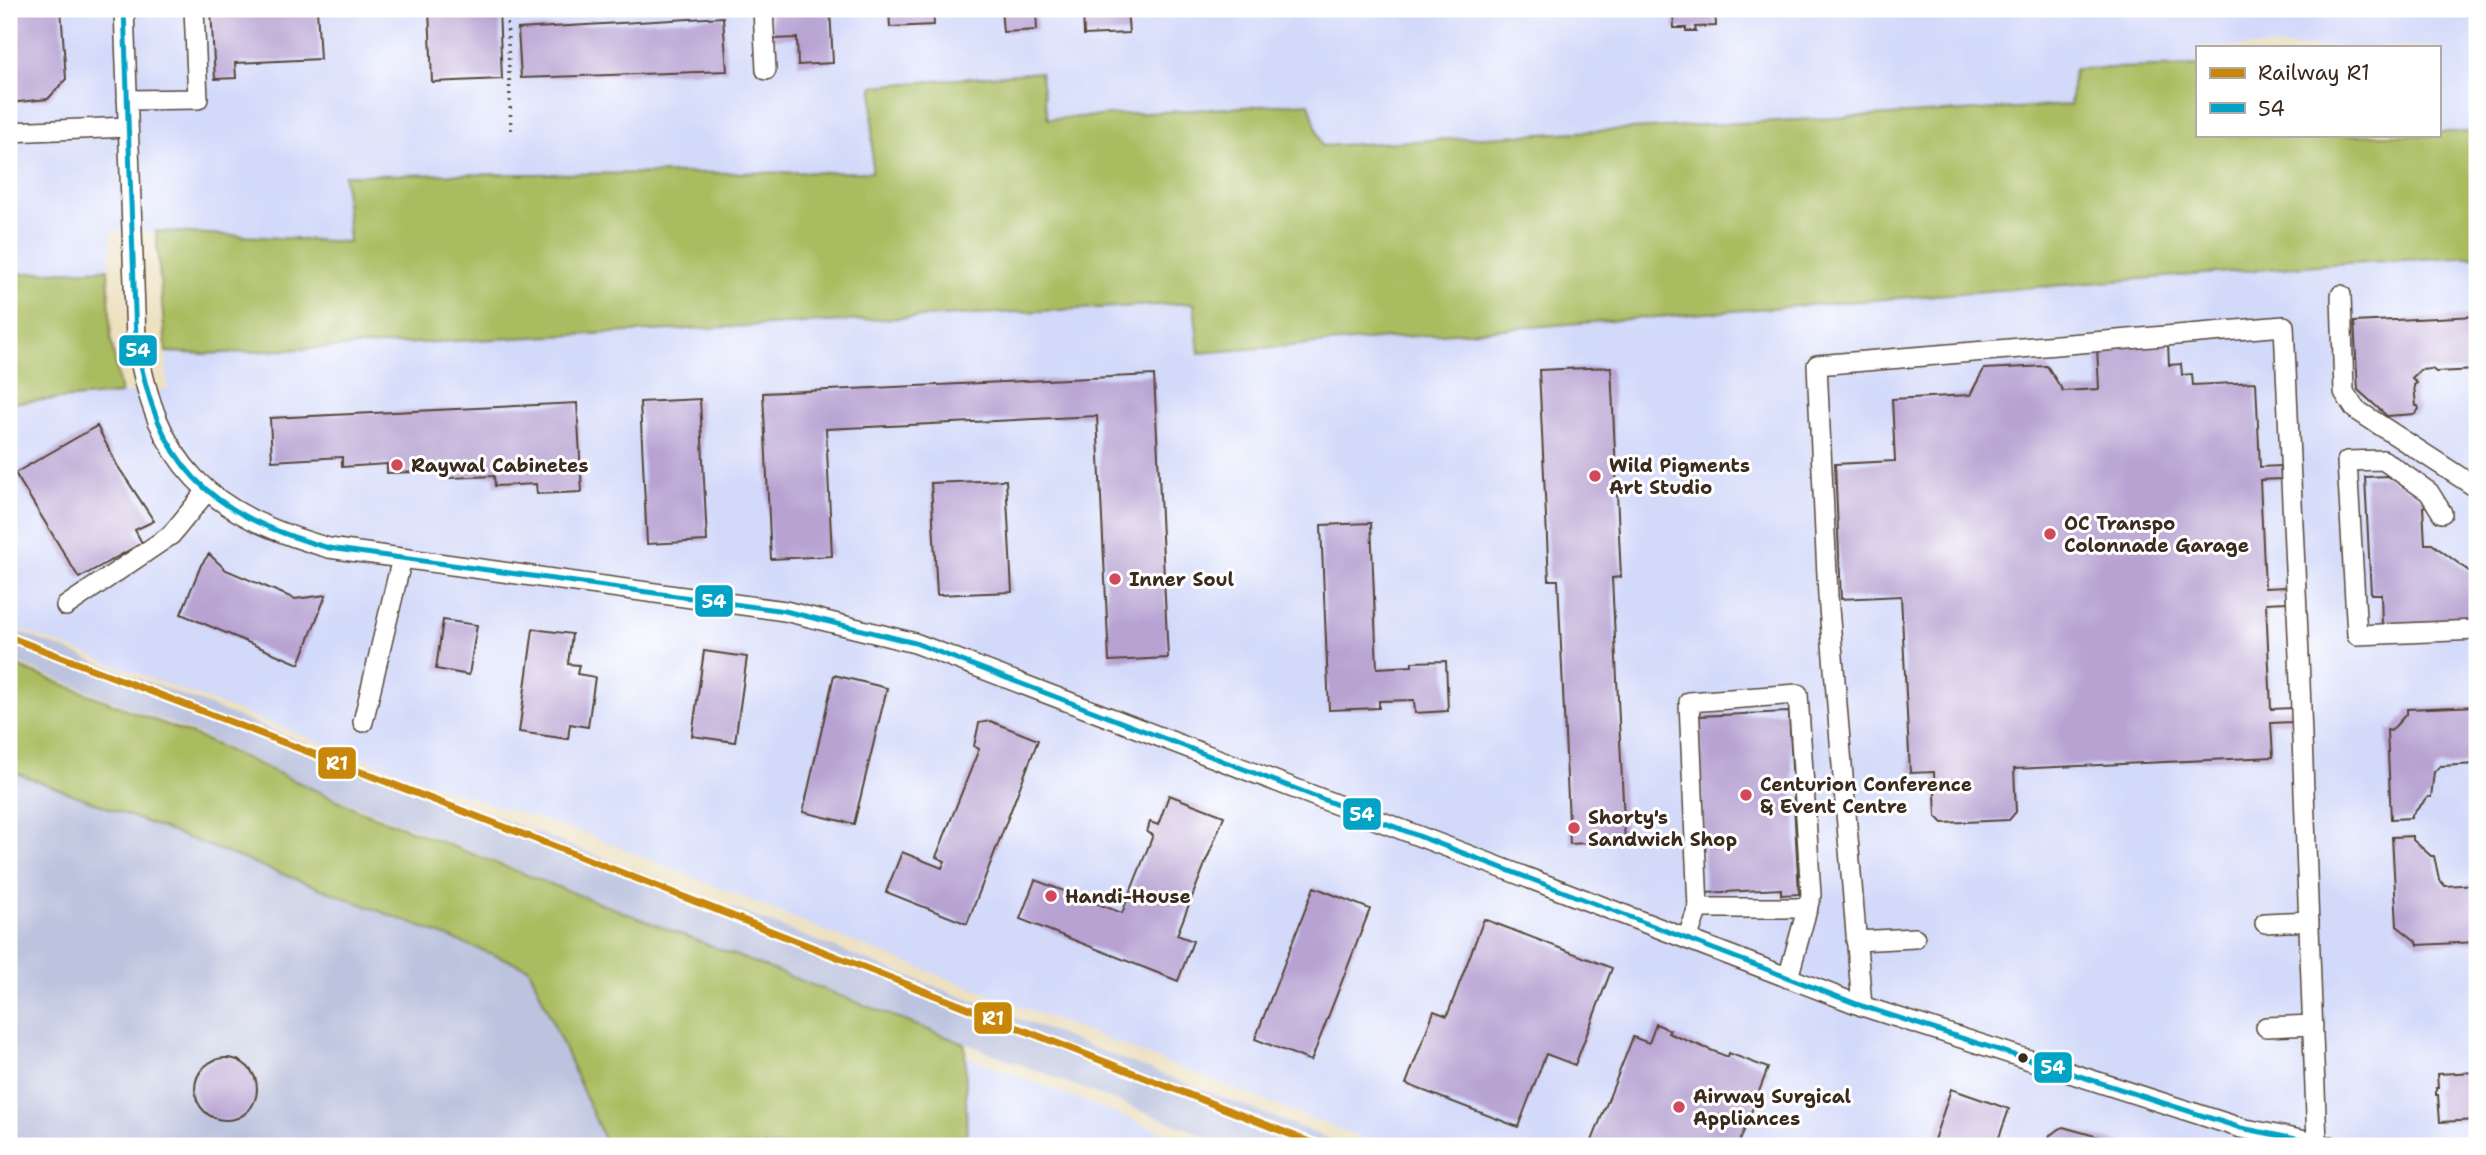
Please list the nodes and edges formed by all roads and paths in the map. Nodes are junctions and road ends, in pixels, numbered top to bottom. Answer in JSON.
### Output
{"nodes":[{"id":1,"x":124,"y":9,"type":"edge"},
{"id":2,"x":194,"y":9,"type":"edge"},
{"id":3,"x":513,"y":9,"type":"edge"},
{"id":4,"x":763,"y":9,"type":"edge"},
{"id":5,"x":766,"y":70,"type":"dead end"},
{"id":6,"x":127,"y":100,"type":"junction"},
{"id":7,"x":128,"y":127,"type":"junction"},
{"id":8,"x":511,"y":130,"type":"dead end"},
{"id":9,"x":9,"y":132,"type":"edge"},
{"id":10,"x":2341,"y":295,"type":"dead end"},
{"id":11,"x":2477,"y":488,"type":"edge"},
{"id":12,"x":206,"y":492,"type":"junction"},
{"id":13,"x":2442,"y":513,"type":"dead end"},
{"id":14,"x":402,"y":558,"type":"junction"},
{"id":15,"x":66,"y":606,"type":"dead end"},
{"id":16,"x":2477,"y":630,"type":"edge"},
{"id":17,"x":363,"y":722,"type":"dead end"},
{"id":18,"x":1698,"y":908,"type":"junction"},
{"id":19,"x":1808,"y":908,"type":"junction"},
{"id":20,"x":2309,"y":921,"type":"junction"},
{"id":21,"x":2265,"y":923,"type":"dead end"},
{"id":22,"x":1914,"y":938,"type":"dead end"},
{"id":23,"x":1687,"y":939,"type":"junction"},
{"id":24,"x":1856,"y":941,"type":"junction"},
{"id":25,"x":1788,"y":978,"type":"junction"},
{"id":26,"x":1862,"y":1006,"type":"junction"},
{"id":27,"x":2313,"y":1025,"type":"junction"},
{"id":28,"x":2266,"y":1027,"type":"dead end"},
{"id":29,"x":2324,"y":1145,"type":"edge"}],
"edges":[{"from":1,"to":6,"type":"street"},
{"from":2,"to":6,"type":"street"},
{"from":3,"to":8,"type":"path"},
{"from":4,"to":5,"type":"street"},
{"from":6,"to":7,"type":"street"},
{"from":7,"to":9,"type":"street"},
{"from":7,"to":12,"type":"street"},
{"from":10,"to":11,"type":"street"},
{"from":12,"to":14,"type":"street"},
{"from":12,"to":15,"type":"street"},
{"from":13,"to":16,"type":"street"},
{"from":14,"to":17,"type":"street"},
{"from":14,"to":23,"type":"street"},
{"from":18,"to":19,"type":"street"},
{"from":18,"to":19,"type":"street"},
{"from":18,"to":23,"type":"street"},
{"from":19,"to":25,"type":"street"},
{"from":20,"to":21,"type":"street"},
{"from":20,"to":24,"type":"street"},
{"from":20,"to":27,"type":"street"},
{"from":22,"to":24,"type":"street"},
{"from":23,"to":25,"type":"street"},
{"from":24,"to":26,"type":"street"},
{"from":25,"to":26,"type":"street"},
{"from":26,"to":29,"type":"street"},
{"from":27,"to":28,"type":"street"},
{"from":27,"to":29,"type":"street"}]}
